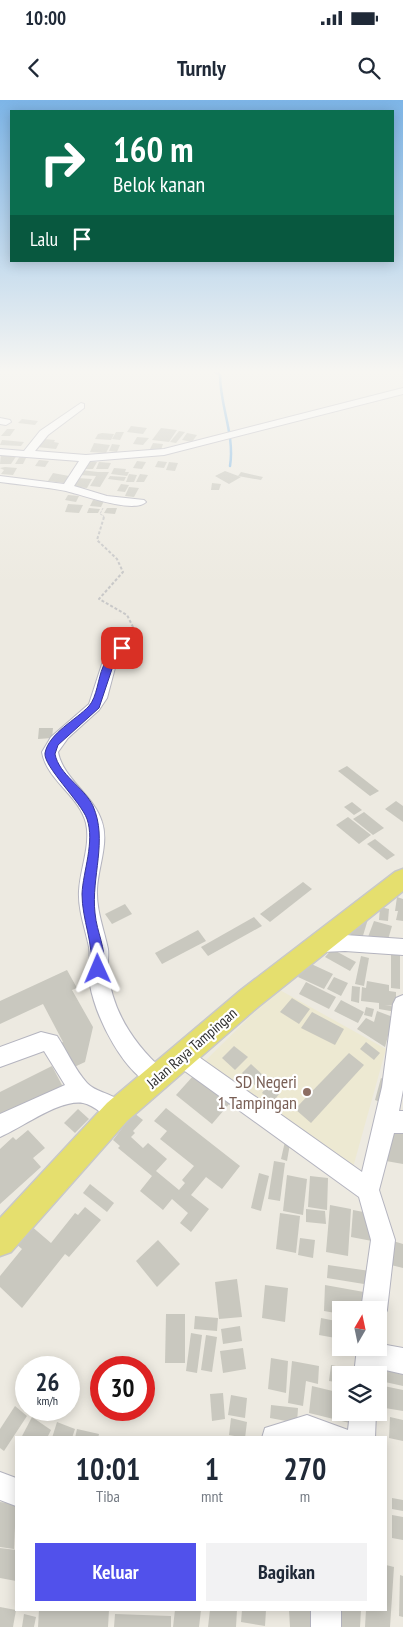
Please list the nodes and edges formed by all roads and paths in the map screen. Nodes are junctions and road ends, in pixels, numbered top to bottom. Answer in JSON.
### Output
{"nodes":[{"id":1,"x":37,"y":441,"type":"edge"},
{"id":2,"x":208,"y":441,"type":"edge"},
{"id":3,"x":0,"y":452,"type":"edge"},
{"id":4,"x":164,"y":452,"type":"junction"},
{"id":5,"x":27,"y":454,"type":"junction"},
{"id":6,"x":86,"y":458,"type":"junction"},
{"id":7,"x":174,"y":458,"type":"dead end"},
{"id":8,"x":0,"y":479,"type":"edge"},
{"id":9,"x":67,"y":488,"type":"junction"},
{"id":10,"x":106,"y":499,"type":"junction"},
{"id":11,"x":140,"y":502,"type":"dead end"},
{"id":12,"x":131,"y":638,"type":"joint"},
{"id":13,"x":403,"y":878,"type":"edge"},
{"id":14,"x":321,"y":944,"type":"junction"},
{"id":15,"x":403,"y":947,"type":"edge"},
{"id":16,"x":403,"y":1004,"type":"edge"},
{"id":17,"x":402,"y":1041,"type":"edge"},
{"id":18,"x":0,"y":1057,"type":"edge"},
{"id":19,"x":182,"y":1057,"type":"junction"},
{"id":20,"x":157,"y":1078,"type":"junction"},
{"id":21,"x":81,"y":1092,"type":"junction"},
{"id":22,"x":118,"y":1112,"type":"junction"},
{"id":23,"x":394,"y":1122,"type":"edge"},
{"id":24,"x":0,"y":1126,"type":"edge"},
{"id":25,"x":368,"y":1190,"type":"junction"},
{"id":26,"x":0,"y":1241,"type":"edge"},
{"id":27,"x":375,"y":1301,"type":"edge"},
{"id":28,"x":369,"y":1359,"type":"edge"},
{"id":29,"x":403,"y":1361,"type":"edge"},
{"id":30,"x":363,"y":1421,"type":"edge"},
{"id":31,"x":282,"y":1436,"type":"edge"},
{"id":32,"x":331,"y":1436,"type":"edge"},
{"id":33,"x":361,"y":1436,"type":"edge"},
{"id":34,"x":0,"y":1486,"type":"edge"},
{"id":35,"x":15,"y":1492,"type":"edge"},
{"id":36,"x":326,"y":1611,"type":"edge"},
{"id":37,"x":326,"y":1627,"type":"edge"}],
"edges":[{"from":1,"to":5,"type":"street"},
{"from":2,"to":4,"type":"street"},
{"from":3,"to":5,"type":"street"},
{"from":4,"to":6,"type":"street"},
{"from":4,"to":7,"type":"street"},
{"from":5,"to":6,"type":"street"},
{"from":6,"to":9,"type":"street"},
{"from":8,"to":9,"type":"street"},
{"from":9,"to":10,"type":"street"},
{"from":10,"to":11,"type":"street"},
{"from":10,"to":12,"type":"path"},
{"from":12,"to":20,"type":"street"},
{"from":13,"to":14,"type":"main road","name":"Jalan Raya Tampingan"},
{"from":14,"to":15,"type":"street"},
{"from":14,"to":19,"type":"main road","name":"Jalan Raya Tampingan"},
{"from":16,"to":17,"type":"street"},
{"from":17,"to":23,"type":"street"},
{"from":18,"to":21,"type":"street"},
{"from":19,"to":20,"type":"main road","name":"Jalan Raya Tampingan"},
{"from":19,"to":25,"type":"street"},
{"from":20,"to":22,"type":"main road","name":"Jalan Raya Tampingan"},
{"from":21,"to":22,"type":"street"},
{"from":21,"to":24,"type":"street"},
{"from":22,"to":26,"type":"main road","name":"Jalan Raya Tampingan"},
{"from":23,"to":25,"type":"street"},
{"from":25,"to":27,"type":"street"},
{"from":28,"to":29,"type":"street"},
{"from":30,"to":33,"type":"street"},
{"from":31,"to":32,"type":"street"},
{"from":34,"to":35,"type":"street"},
{"from":36,"to":37,"type":"street"}]}
